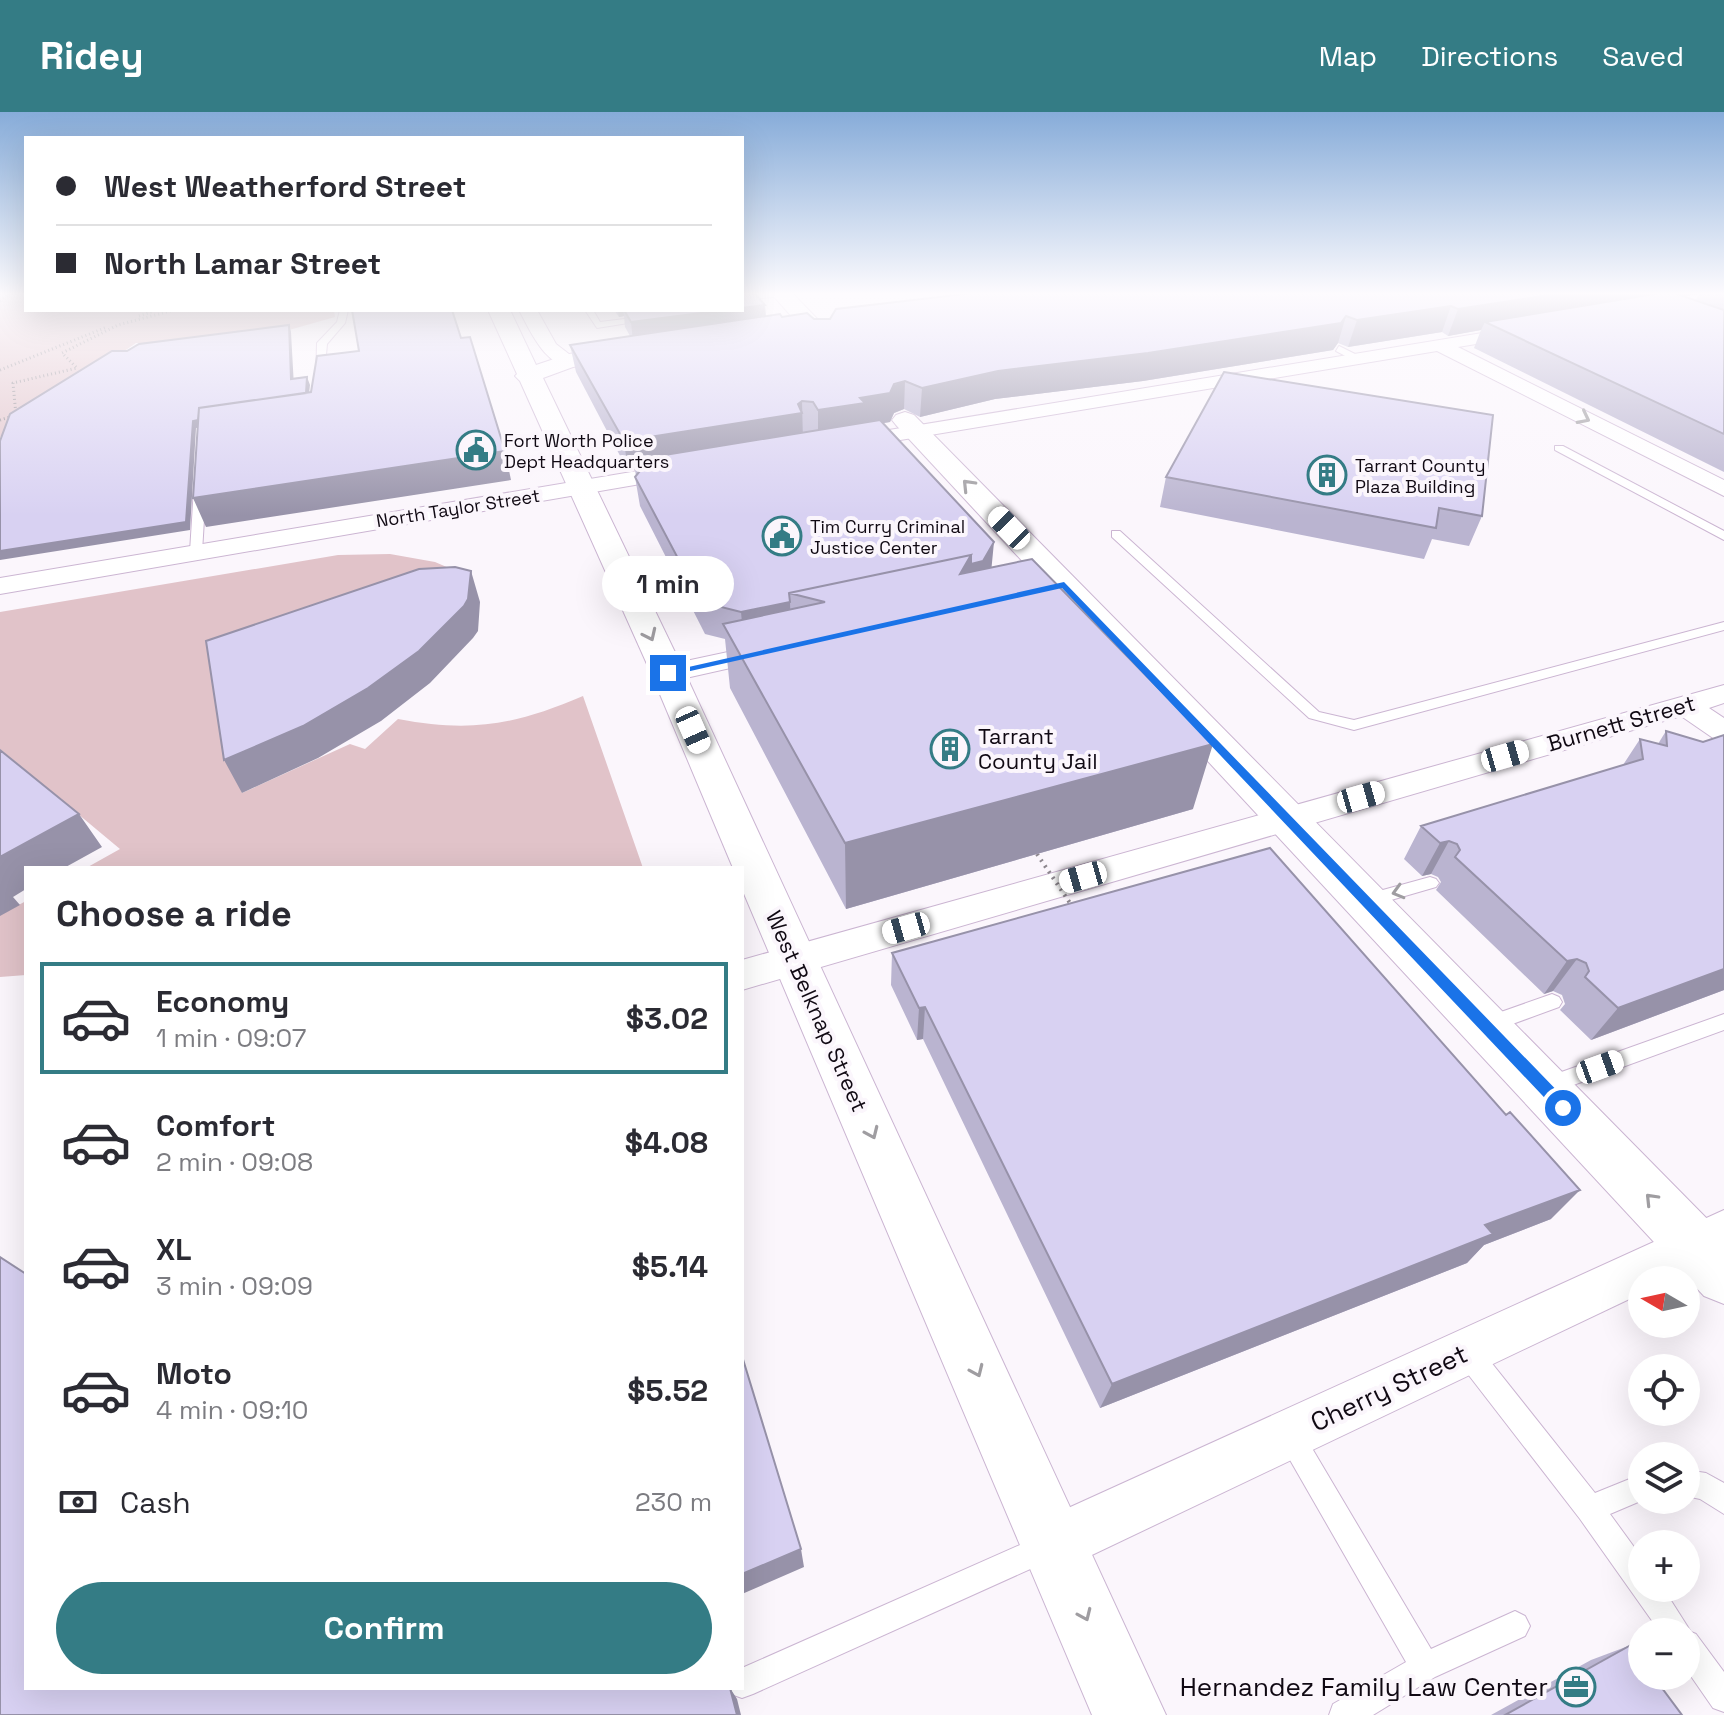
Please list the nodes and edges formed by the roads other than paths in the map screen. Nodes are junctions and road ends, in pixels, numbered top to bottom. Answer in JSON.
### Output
{"nodes":[{"id":1,"x":320,"y":367,"type":"edge"},
{"id":2,"x":523,"y":367,"type":"edge"},
{"id":3,"x":553,"y":367,"type":"edge"},
{"id":4,"x":1268,"y":367,"type":"edge"},
{"id":5,"x":1482,"y":367,"type":"edge"},
{"id":6,"x":527,"y":376,"type":"junction"},
{"id":7,"x":318,"y":386,"type":"edge"},
{"id":8,"x":911,"y":425,"type":"junction"},
{"id":9,"x":830,"y":446,"type":"edge"},
{"id":10,"x":1559,"y":448,"type":"dead end"},
{"id":11,"x":712,"y":466,"type":"edge"},
{"id":12,"x":200,"y":476,"type":"edge"},
{"id":13,"x":582,"y":488,"type":"junction"},
{"id":14,"x":1724,"y":489,"type":"edge"},
{"id":15,"x":1116,"y":534,"type":"dead end"},
{"id":16,"x":1724,"y":536,"type":"edge"},
{"id":17,"x":196,"y":552,"type":"junction"},
{"id":18,"x":0,"y":586,"type":"edge"},
{"id":19,"x":1724,"y":626,"type":"edge"},
{"id":20,"x":804,"y":643,"type":"edge"},
{"id":21,"x":668,"y":673,"type":"junction"},
{"id":22,"x":1724,"y":694,"type":"edge"},
{"id":23,"x":1684,"y":705,"type":"junction"},
{"id":24,"x":1724,"y":731,"type":"edge"},
{"id":25,"x":1287,"y":819,"type":"junction"},
{"id":26,"x":1430,"y":883,"type":"dead end"},
{"id":27,"x":1366,"y":901,"type":"junction"},
{"id":28,"x":795,"y":960,"type":"junction"},
{"id":29,"x":744,"y":974,"type":"edge"},
{"id":30,"x":1552,"y":1002,"type":"dead end"},
{"id":31,"x":1724,"y":1022,"type":"edge"},
{"id":32,"x":1485,"y":1026,"type":"junction"},
{"id":33,"x":1543,"y":1087,"type":"junction"},
{"id":34,"x":1714,"y":1250,"type":"edge"},
{"id":35,"x":1466,"y":1351,"type":"junction"},
{"id":36,"x":1290,"y":1434,"type":"junction"},
{"id":37,"x":1700,"y":1485,"type":"edge"},
{"id":38,"x":1628,"y":1493,"type":"edge"},
{"id":39,"x":1724,"y":1500,"type":"edge"},
{"id":40,"x":1590,"y":1509,"type":"junction"},
{"id":41,"x":1053,"y":1544,"type":"junction"},
{"id":42,"x":1628,"y":1562,"type":"edge"},
{"id":43,"x":1515,"y":1626,"type":"dead end"},
{"id":44,"x":1700,"y":1664,"type":"edge"},
{"id":45,"x":1425,"y":1667,"type":"junction"},
{"id":46,"x":744,"y":1682,"type":"edge"},
{"id":47,"x":1724,"y":1697,"type":"edge"},
{"id":48,"x":1129,"y":1715,"type":"edge"},
{"id":49,"x":1344,"y":1715,"type":"edge"}],
"edges":[{"from":1,"to":7,"type":"lane"},
{"from":2,"to":6,"type":"main road","name":"West Belknap Street"},
{"from":3,"to":6,"type":"main road"},
{"from":4,"to":8,"type":"street"},
{"from":5,"to":14,"type":"street","one_way":true},
{"from":6,"to":13,"type":"main road","name":"West Belknap Street"},
{"from":8,"to":9,"type":"street"},
{"from":25,"to":8,"type":"main road","one_way":true},
{"from":10,"to":16,"type":"lane"},
{"from":11,"to":13,"type":"street","name":"North Taylor Street"},
{"from":12,"to":17,"type":"lane"},
{"from":13,"to":17,"type":"street","name":"North Taylor Street"},
{"from":13,"to":21,"type":"main road","name":"West Belknap Street","one_way":true},
{"from":15,"to":19,"type":"lane"},
{"from":17,"to":18,"type":"street","name":"North Taylor Street"},
{"from":20,"to":21,"type":"street"},
{"from":21,"to":28,"type":"main road","name":"West Belknap Street"},
{"from":22,"to":23,"type":"street","name":"Burnett Street"},
{"from":23,"to":24,"type":"street"},
{"from":23,"to":25,"type":"street","name":"Burnett Street"},
{"from":25,"to":27,"type":"main road"},
{"from":25,"to":28,"type":"street","name":"Burnett Street"},
{"from":26,"to":27,"type":"lane","one_way":true},
{"from":27,"to":32,"type":"main road"},
{"from":28,"to":29,"type":"street","name":"Burnett Street"},
{"from":28,"to":41,"type":"main road","name":"West Belknap Street","one_way":true},
{"from":30,"to":32,"type":"lane"},
{"from":31,"to":33,"type":"lane"},
{"from":32,"to":33,"type":"main road"},
{"from":34,"to":33,"type":"main road","one_way":true},
{"from":34,"to":35,"type":"street","name":"Cherry Street"},
{"from":35,"to":36,"type":"street","name":"Cherry Street"},
{"from":35,"to":40,"type":"lane"},
{"from":36,"to":41,"type":"street","name":"Cherry Street"},
{"from":36,"to":45,"type":"lane"},
{"from":37,"to":39,"type":"lane"},
{"from":38,"to":40,"type":"lane"},
{"from":40,"to":42,"type":"lane"},
{"from":41,"to":46,"type":"lane"},
{"from":41,"to":48,"type":"main road","name":"West Belknap Street","one_way":true},
{"from":43,"to":45,"type":"lane"},
{"from":44,"to":47,"type":"lane"},
{"from":45,"to":49,"type":"lane"}]}
